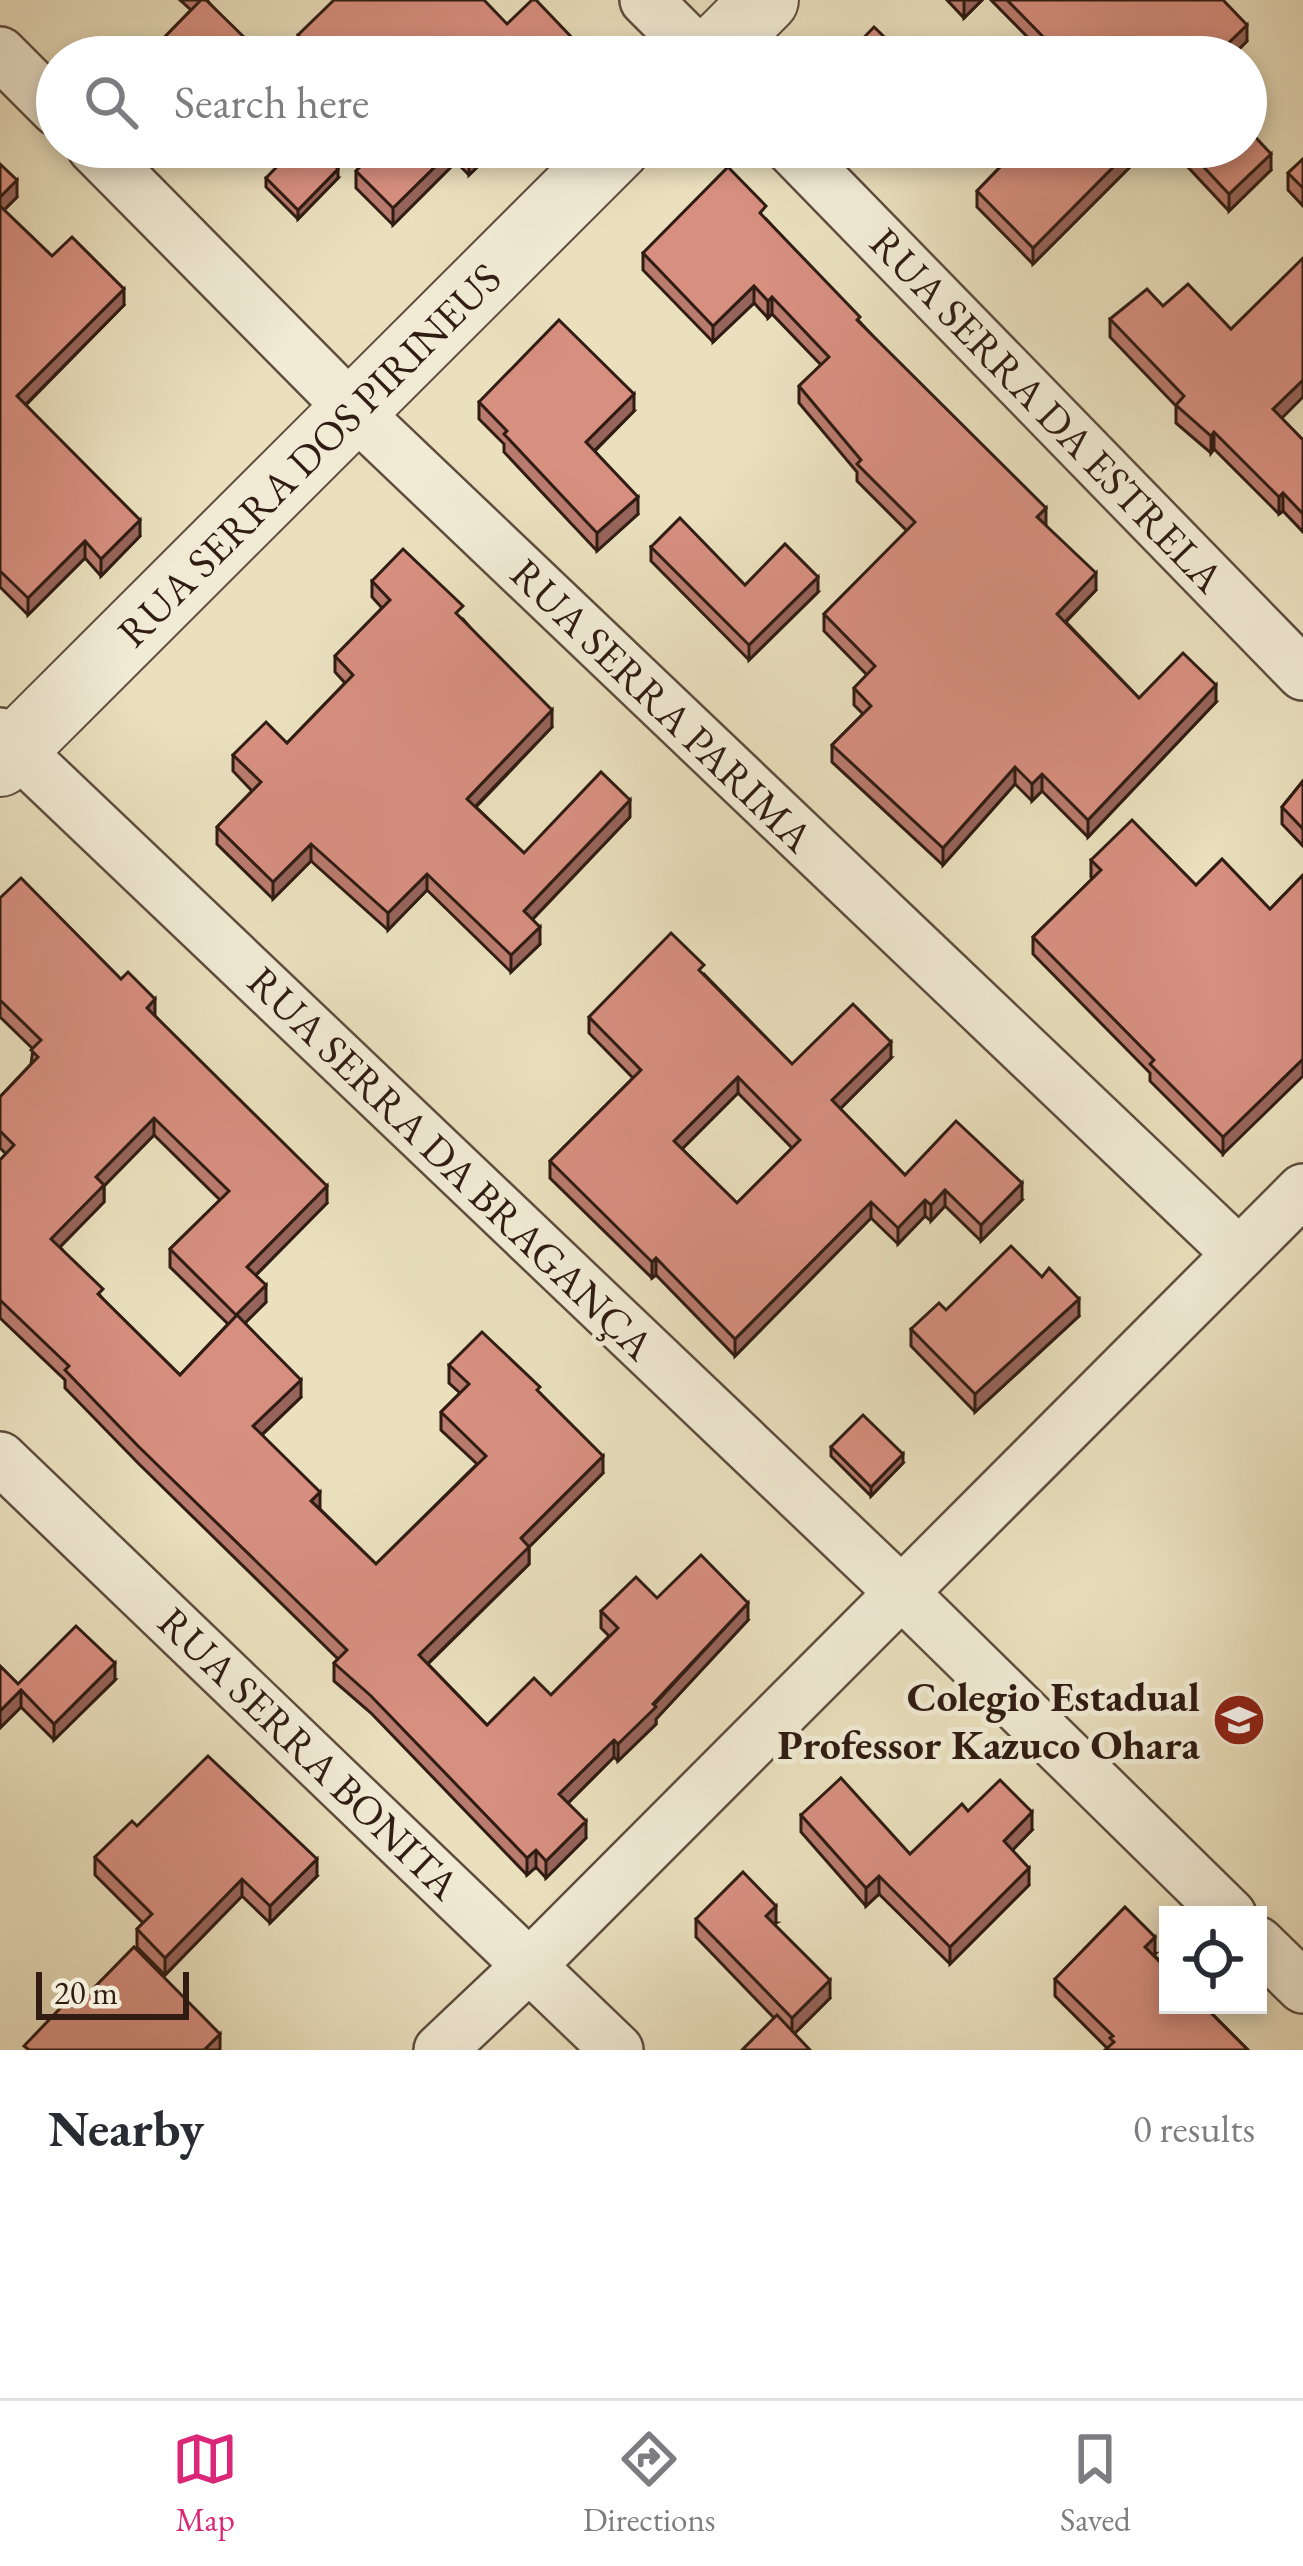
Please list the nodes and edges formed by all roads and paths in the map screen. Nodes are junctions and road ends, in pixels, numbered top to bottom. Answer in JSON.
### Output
{"nodes":[{"id":1,"x":646,"y":0,"type":"edge"},
{"id":2,"x":765,"y":0,"type":"edge"},
{"id":3,"x":683,"y":36,"type":"edge"},
{"id":4,"x":727,"y":36,"type":"edge"},
{"id":5,"x":0,"y":52,"type":"edge"},
{"id":6,"x":36,"y":89,"type":"edge"},
{"id":7,"x":114,"y":168,"type":"edge"},
{"id":8,"x":596,"y":168,"type":"edge"},
{"id":9,"x":810,"y":168,"type":"edge"},
{"id":10,"x":353,"y":410,"type":"junction"},
{"id":11,"x":1303,"y":674,"type":"edge"},
{"id":12,"x":5,"y":748,"type":"edge"},
{"id":13,"x":1303,"y":1190,"type":"edge"},
{"id":14,"x":1239,"y":1254,"type":"junction"},
{"id":15,"x":0,"y":1459,"type":"edge"},
{"id":16,"x":902,"y":1592,"type":"junction"},
{"id":17,"x":1220,"y":1906,"type":"edge"},
{"id":18,"x":1267,"y":1952,"type":"edge"},
{"id":19,"x":531,"y":1964,"type":"junction"},
{"id":20,"x":1303,"y":1987,"type":"edge"},
{"id":21,"x":440,"y":2050,"type":"edge"},
{"id":22,"x":617,"y":2050,"type":"edge"}],
"edges":[{"from":1,"to":3,"type":"street"},
{"from":2,"to":4,"type":"street"},
{"from":5,"to":6,"type":"street"},
{"from":7,"to":10,"type":"street","name":"RUA SERRA PARIMA"},
{"from":8,"to":10,"type":"street","name":"RUA SERRA DOS PIRINEUS"},
{"from":9,"to":11,"type":"street","name":"RUA SERRA DA ESTRELA"},
{"from":10,"to":12,"type":"street","name":"RUA SERRA DOS PIRINEUS"},
{"from":10,"to":14,"type":"street","name":"RUA SERRA PARIMA"},
{"from":12,"to":16,"type":"street","name":"RUA SERRA DA BRAGANÇA"},
{"from":13,"to":14,"type":"street"},
{"from":14,"to":16,"type":"street"},
{"from":15,"to":19,"type":"street","name":"RUA SERRA BONITA"},
{"from":16,"to":17,"type":"street","name":"RUA SERRA DA BRAGANÇA"},
{"from":16,"to":19,"type":"street"},
{"from":18,"to":20,"type":"street"},
{"from":19,"to":21,"type":"street"},
{"from":19,"to":22,"type":"street","name":"RUA SERRA BONITA"}]}
